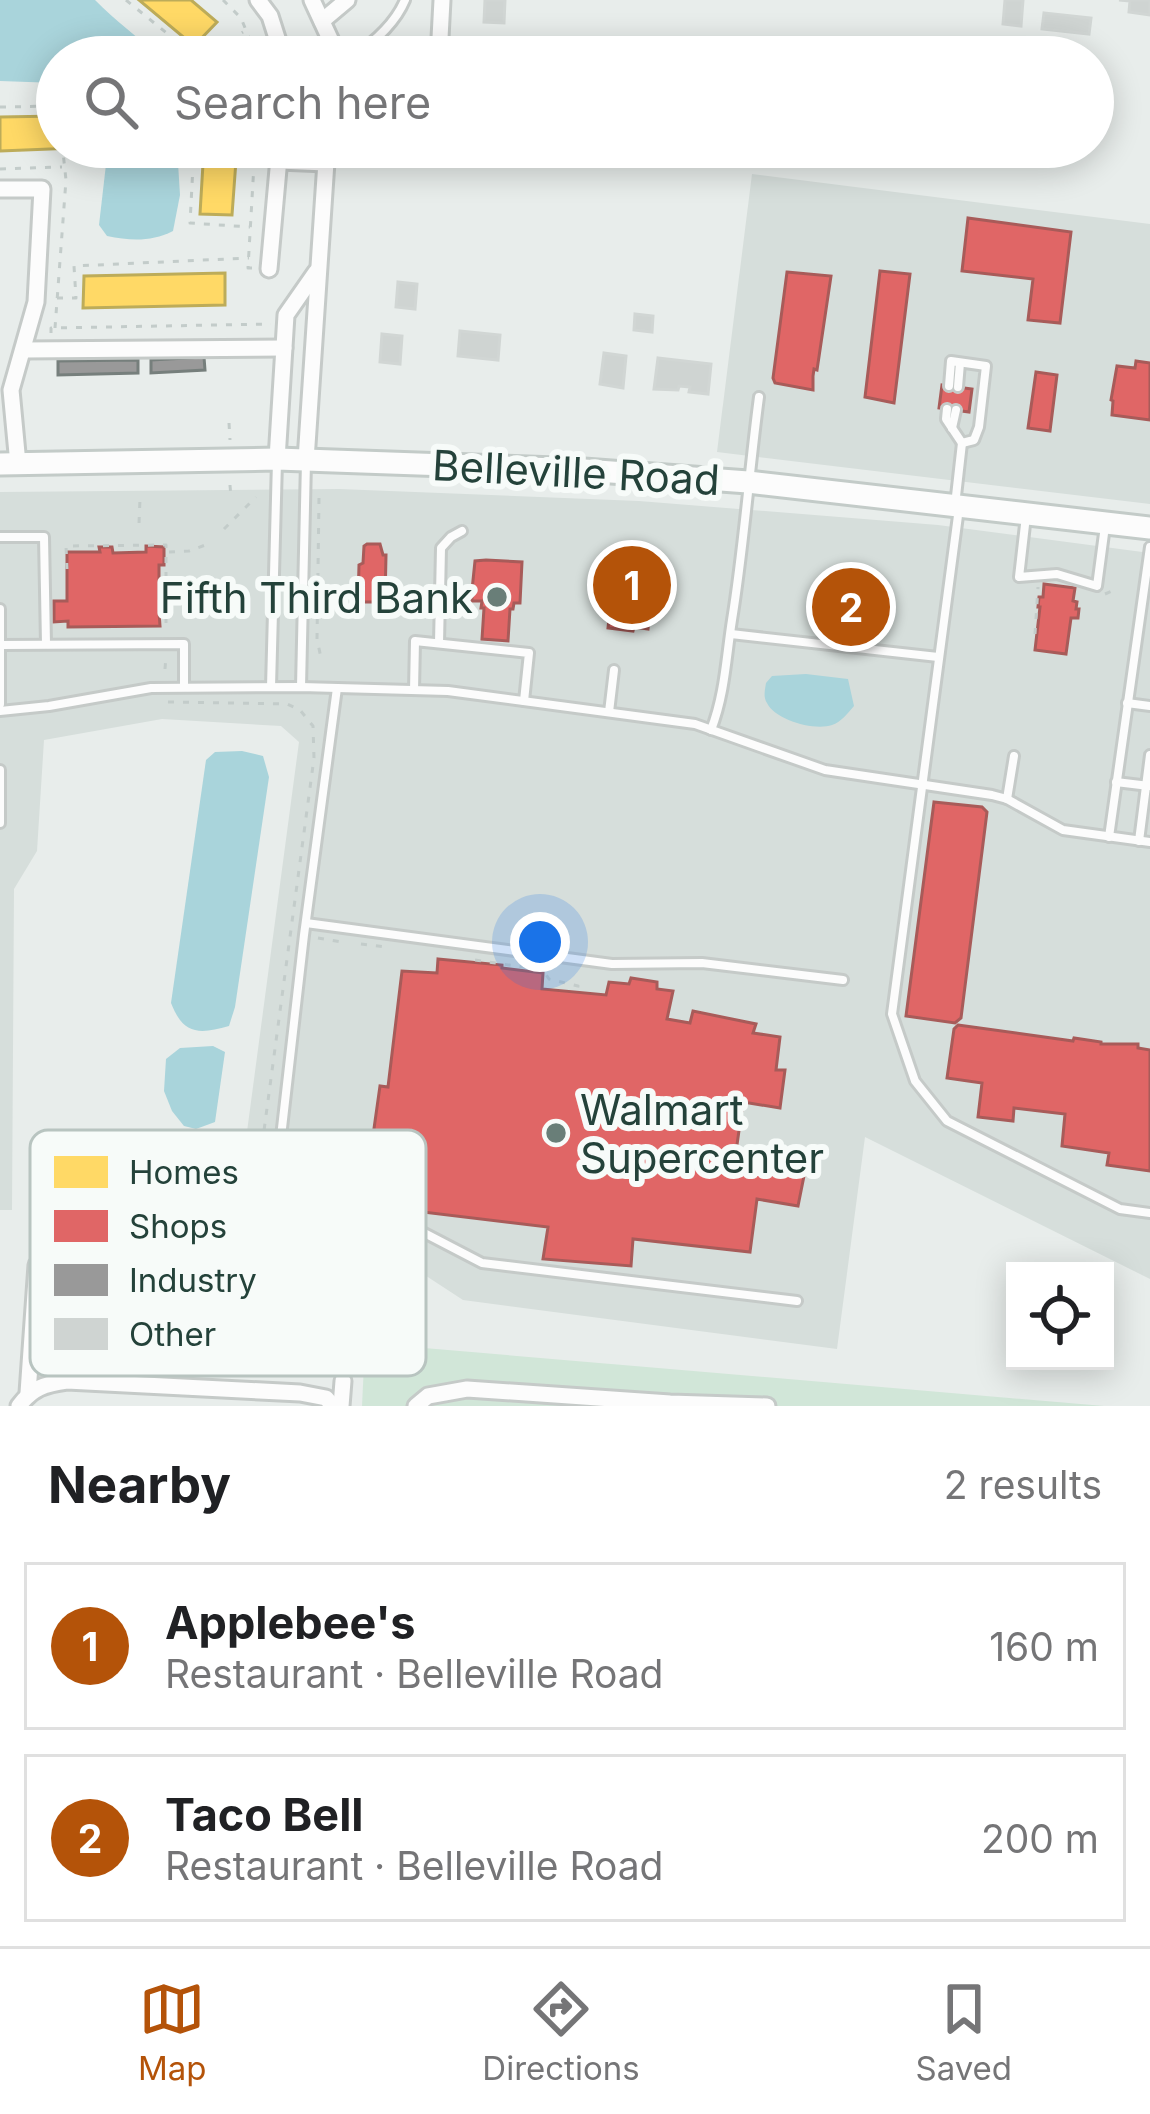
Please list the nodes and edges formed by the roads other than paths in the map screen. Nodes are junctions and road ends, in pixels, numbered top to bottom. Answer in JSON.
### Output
{"nodes":[{"id":1,"x":258,"y":0,"type":"edge"},
{"id":2,"x":312,"y":0,"type":"edge"},
{"id":3,"x":347,"y":0,"type":"edge"},
{"id":4,"x":405,"y":0,"type":"edge"},
{"id":5,"x":442,"y":0,"type":"edge"},
{"id":6,"x":322,"y":21,"type":"junction"},
{"id":7,"x":276,"y":36,"type":"edge"},
{"id":8,"x":329,"y":36,"type":"edge"},
{"id":9,"x":378,"y":36,"type":"edge"},
{"id":10,"x":441,"y":36,"type":"edge"},
{"id":11,"x":278,"y":168,"type":"edge"},
{"id":12,"x":326,"y":168,"type":"edge"},
{"id":13,"x":0,"y":189,"type":"edge"},
{"id":14,"x":269,"y":269,"type":"dead end"},
{"id":15,"x":318,"y":269,"type":"junction"},
{"id":16,"x":284,"y":348,"type":"junction"},
{"id":17,"x":24,"y":350,"type":"junction"},
{"id":18,"x":954,"y":387,"type":"dead end"},
{"id":19,"x":759,"y":397,"type":"dead end"},
{"id":20,"x":951,"y":410,"type":"dead end"},
{"id":21,"x":962,"y":443,"type":"junction"},
{"id":22,"x":277,"y":459,"type":"junction"},
{"id":23,"x":307,"y":460,"type":"junction"},
{"id":24,"x":9,"y":464,"type":"edge"},
{"id":25,"x":748,"y":482,"type":"junction"},
{"id":26,"x":957,"y":506,"type":"junction"},
{"id":27,"x":1026,"y":515,"type":"junction"},
{"id":28,"x":1106,"y":522,"type":"junction"},
{"id":29,"x":1150,"y":528,"type":"edge"},
{"id":30,"x":462,"y":531,"type":"dead end"},
{"id":31,"x":0,"y":537,"type":"edge"},
{"id":32,"x":1150,"y":547,"type":"edge"},
{"id":33,"x":0,"y":609,"type":"edge"},
{"id":34,"x":730,"y":634,"type":"junction"},
{"id":35,"x":439,"y":643,"type":"junction"},
{"id":36,"x":46,"y":644,"type":"junction"},
{"id":37,"x":1,"y":645,"type":"edge"},
{"id":38,"x":938,"y":657,"type":"junction"},
{"id":39,"x":614,"y":670,"type":"dead end"},
{"id":40,"x":184,"y":687,"type":"junction"},
{"id":41,"x":271,"y":687,"type":"junction"},
{"id":42,"x":301,"y":687,"type":"junction"},
{"id":43,"x":337,"y":688,"type":"junction"},
{"id":44,"x":414,"y":690,"type":"junction"},
{"id":45,"x":524,"y":700,"type":"junction"},
{"id":46,"x":1127,"y":703,"type":"junction"},
{"id":47,"x":1150,"y":706,"type":"edge"},
{"id":48,"x":0,"y":708,"type":"edge"},
{"id":49,"x":609,"y":712,"type":"junction"},
{"id":50,"x":711,"y":730,"type":"junction"},
{"id":51,"x":1150,"y":755,"type":"edge"},
{"id":52,"x":1014,"y":756,"type":"dead end"},
{"id":53,"x":0,"y":770,"type":"edge"},
{"id":54,"x":1116,"y":782,"type":"junction"},
{"id":55,"x":921,"y":783,"type":"junction"},
{"id":56,"x":1148,"y":786,"type":"edge"},
{"id":57,"x":1007,"y":799,"type":"junction"},
{"id":58,"x":0,"y":823,"type":"edge"},
{"id":59,"x":1109,"y":837,"type":"junction"},
{"id":60,"x":1145,"y":841,"type":"edge"},
{"id":61,"x":306,"y":923,"type":"junction"},
{"id":62,"x":843,"y":980,"type":"dead end"},
{"id":63,"x":282,"y":1130,"type":"edge"},
{"id":64,"x":1150,"y":1213,"type":"edge"},
{"id":65,"x":426,"y":1233,"type":"edge"},
{"id":66,"x":797,"y":1301,"type":"dead end"},
{"id":67,"x":30,"y":1342,"type":"edge"},
{"id":68,"x":343,"y":1381,"type":"dead end"},
{"id":69,"x":24,"y":1400,"type":"edge"},
{"id":70,"x":418,"y":1404,"type":"edge"},
{"id":71,"x":669,"y":1405,"type":"edge"},
{"id":72,"x":337,"y":1406,"type":"edge"},
{"id":73,"x":767,"y":1406,"type":"edge"}],
"edges":[{"from":1,"to":7,"type":"street"},
{"from":2,"to":6,"type":"street"},
{"from":3,"to":6,"type":"street"},
{"from":4,"to":9,"type":"lane"},
{"from":5,"to":10,"type":"street"},
{"from":6,"to":8,"type":"street"},
{"from":11,"to":14,"type":"street"},
{"from":12,"to":15,"type":"street"},
{"from":13,"to":17,"type":"street"},
{"from":15,"to":16,"type":"street"},
{"from":15,"to":23,"type":"street"},
{"from":16,"to":17,"type":"street"},
{"from":16,"to":22,"type":"street"},
{"from":17,"to":24,"type":"street"},
{"from":18,"to":21,"type":"lane"},
{"from":19,"to":25,"type":"lane"},
{"from":20,"to":21,"type":"lane"},
{"from":21,"to":26,"type":"lane"},
{"from":22,"to":23,"type":"main road","name":"Belleville Road"},
{"from":22,"to":24,"type":"main road","name":"Belleville Road"},
{"from":22,"to":41,"type":"lane"},
{"from":23,"to":25,"type":"main road","name":"Belleville Road"},
{"from":23,"to":42,"type":"lane"},
{"from":25,"to":26,"type":"main road","name":"Belleville Road"},
{"from":25,"to":34,"type":"lane"},
{"from":26,"to":27,"type":"main road","name":"Belleville Road"},
{"from":26,"to":38,"type":"lane"},
{"from":27,"to":28,"type":"main road","name":"Belleville Road"},
{"from":27,"to":28,"type":"lane"},
{"from":28,"to":29,"type":"main road","name":"Belleville Road"},
{"from":30,"to":35,"type":"lane"},
{"from":31,"to":36,"type":"lane"},
{"from":32,"to":46,"type":"lane"},
{"from":33,"to":37,"type":"lane"},
{"from":34,"to":38,"type":"lane"},
{"from":34,"to":50,"type":"lane"},
{"from":35,"to":44,"type":"lane"},
{"from":35,"to":45,"type":"lane"},
{"from":36,"to":37,"type":"lane"},
{"from":36,"to":40,"type":"lane"},
{"from":37,"to":48,"type":"lane"},
{"from":38,"to":55,"type":"lane"},
{"from":39,"to":49,"type":"lane"},
{"from":40,"to":41,"type":"lane"},
{"from":40,"to":48,"type":"lane"},
{"from":41,"to":42,"type":"lane"},
{"from":42,"to":43,"type":"lane"},
{"from":43,"to":44,"type":"lane"},
{"from":43,"to":61,"type":"lane"},
{"from":44,"to":45,"type":"lane"},
{"from":45,"to":49,"type":"lane"},
{"from":46,"to":47,"type":"lane"},
{"from":46,"to":54,"type":"lane"},
{"from":49,"to":50,"type":"lane"},
{"from":50,"to":55,"type":"lane"},
{"from":51,"to":56,"type":"lane"},
{"from":52,"to":57,"type":"lane"},
{"from":53,"to":58,"type":"lane"},
{"from":54,"to":56,"type":"lane"},
{"from":54,"to":59,"type":"lane"},
{"from":55,"to":57,"type":"lane"},
{"from":55,"to":64,"type":"lane"},
{"from":56,"to":60,"type":"lane"},
{"from":57,"to":59,"type":"lane"},
{"from":59,"to":60,"type":"lane"},
{"from":61,"to":62,"type":"lane"},
{"from":61,"to":63,"type":"lane"},
{"from":65,"to":66,"type":"lane"},
{"from":67,"to":69,"type":"street"},
{"from":68,"to":72,"type":"street"},
{"from":69,"to":72,"type":"street"},
{"from":70,"to":71,"type":"street"},
{"from":71,"to":73,"type":"street"}]}
